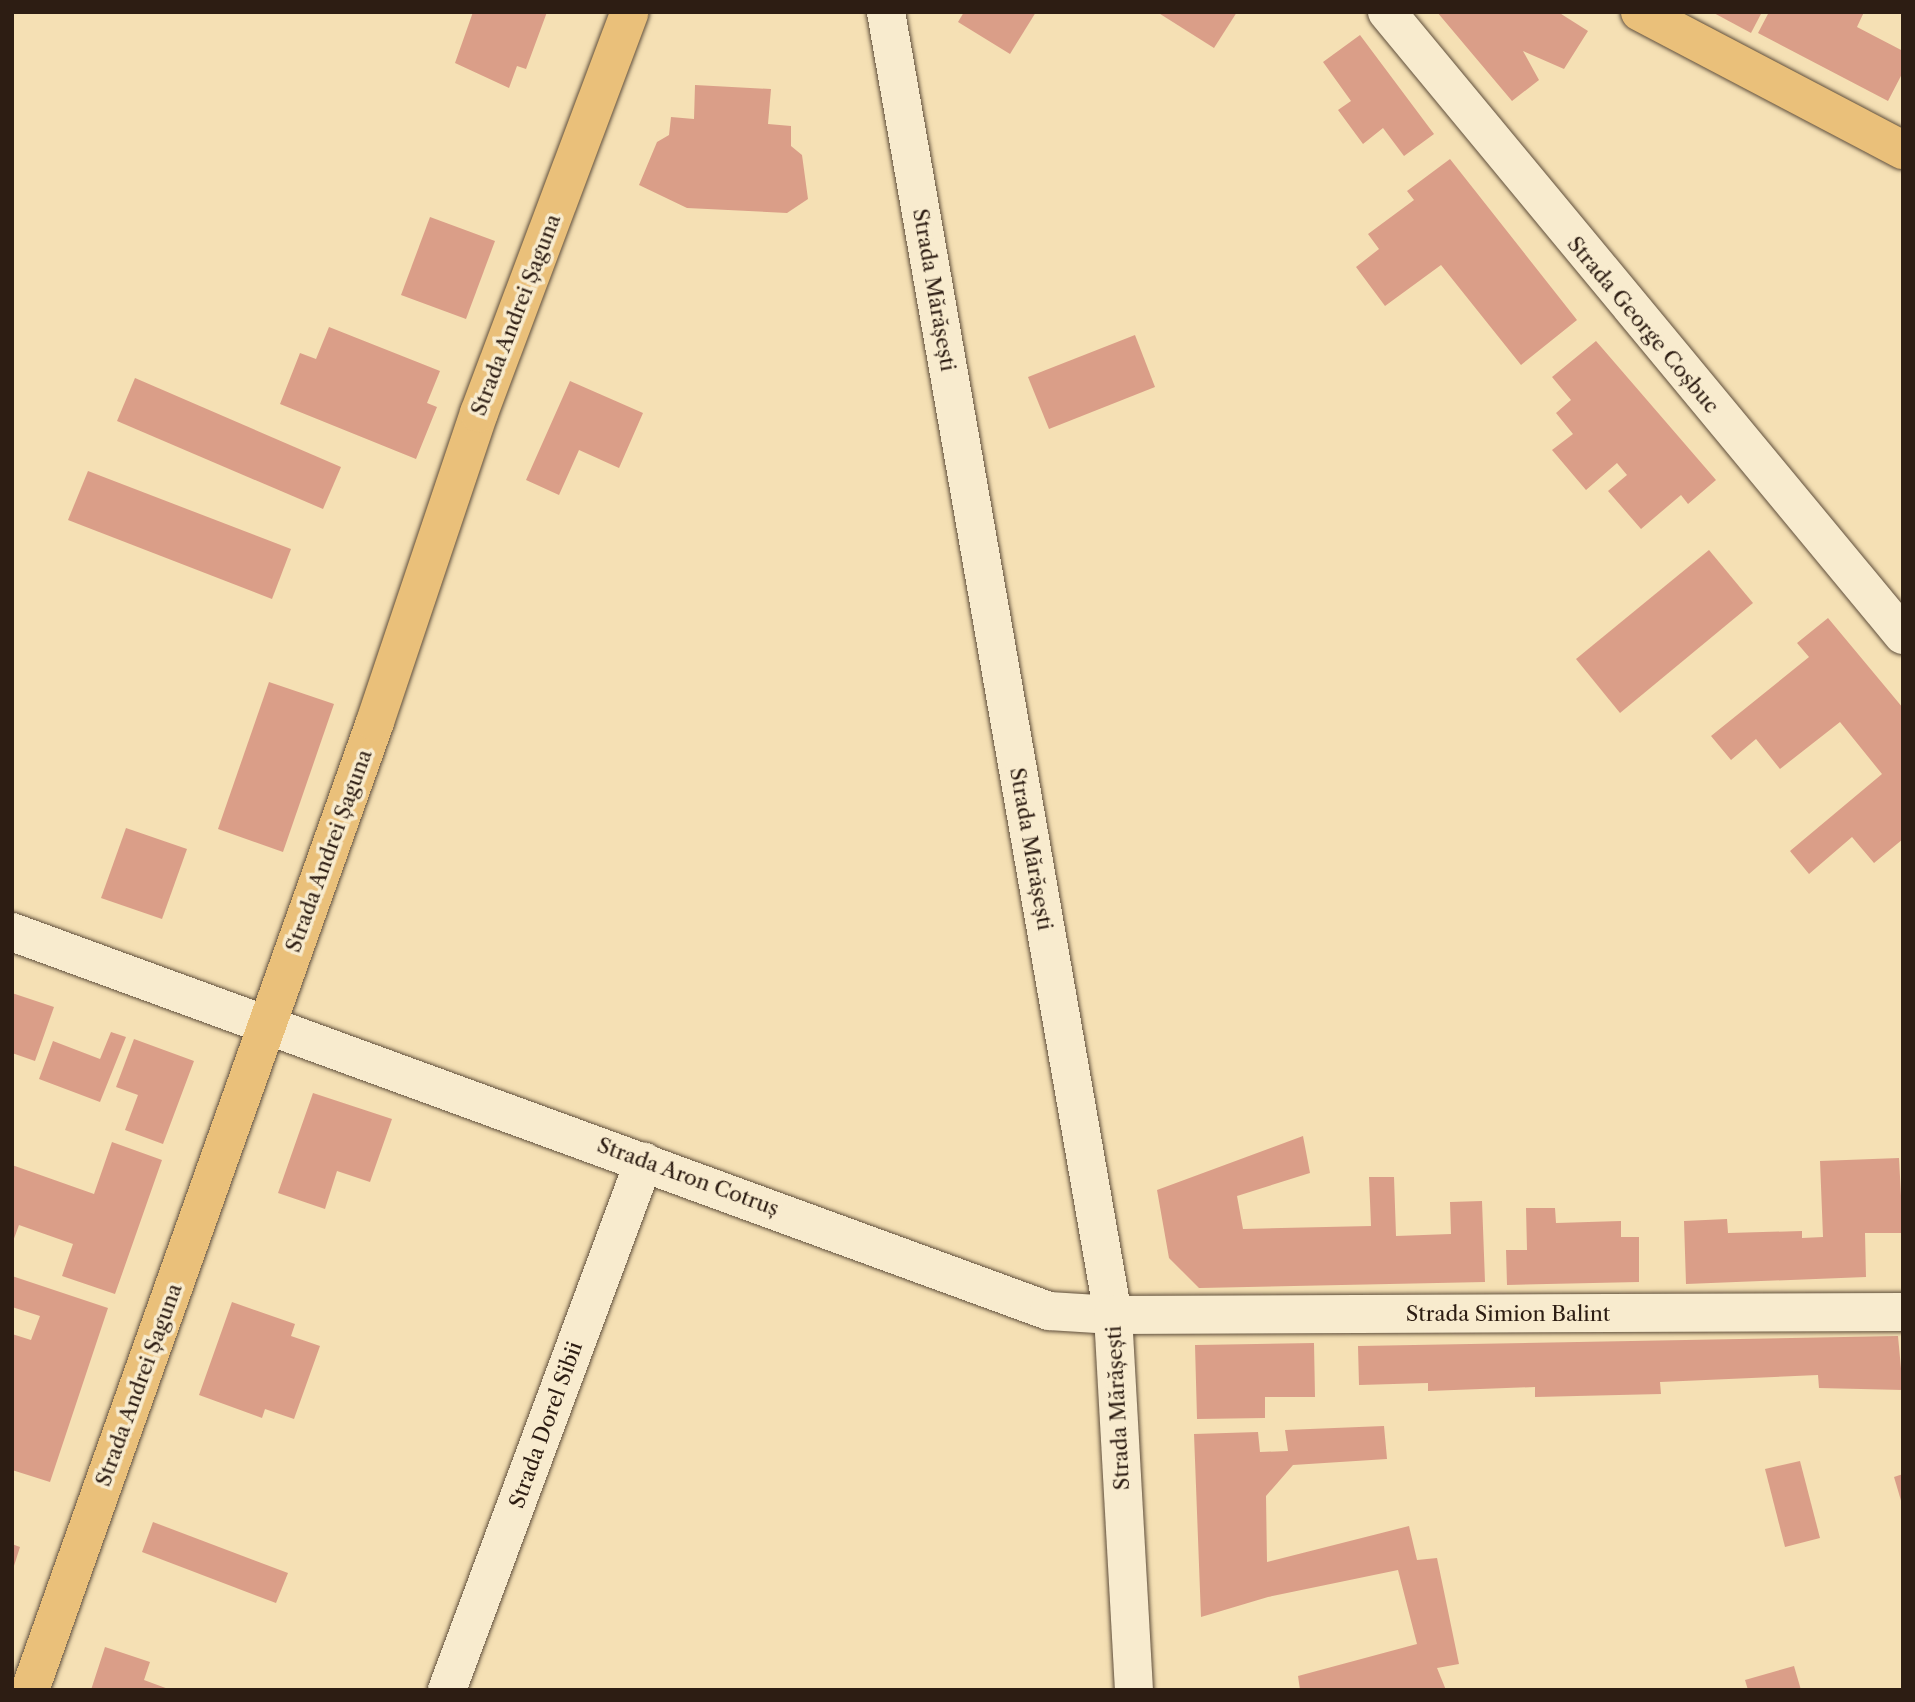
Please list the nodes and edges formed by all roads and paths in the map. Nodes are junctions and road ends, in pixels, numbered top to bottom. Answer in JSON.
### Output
{"nodes":[{"id":1,"x":630,"y":12,"type":"edge"},
{"id":2,"x":886,"y":12,"type":"edge"},
{"id":3,"x":1387,"y":12,"type":"edge"},
{"id":4,"x":1640,"y":12,"type":"edge"},
{"id":5,"x":1903,"y":150,"type":"edge"},
{"id":6,"x":1903,"y":635,"type":"edge"},
{"id":7,"x":12,"y":932,"type":"edge"},
{"id":8,"x":267,"y":1023,"type":"junction"},
{"id":9,"x":644,"y":1161,"type":"junction"},
{"id":10,"x":1903,"y":1312,"type":"edge"},
{"id":11,"x":1113,"y":1315,"type":"junction"},
{"id":12,"x":30,"y":1690,"type":"edge"},
{"id":13,"x":447,"y":1690,"type":"edge"},
{"id":14,"x":1134,"y":1690,"type":"edge"}],
"edges":[{"from":1,"to":8,"type":"main road","name":"Strada Andrei Șaguna"},
{"from":2,"to":11,"type":"street","name":"Strada Mărășești"},
{"from":3,"to":6,"type":"street","name":"Strada George Coșbuc"},
{"from":4,"to":5,"type":"main road"},
{"from":7,"to":8,"type":"street","name":"Strada Aron Cotruș"},
{"from":8,"to":9,"type":"street","name":"Strada Aron Cotruș"},
{"from":8,"to":12,"type":"main road","name":"Strada Andrei Șaguna"},
{"from":9,"to":11,"type":"street","name":"Strada Aron Cotruș"},
{"from":9,"to":13,"type":"street","name":"Strada Dorel Sibii"},
{"from":10,"to":11,"type":"street","name":"Strada Simion Balint"},
{"from":11,"to":14,"type":"street","name":"Strada Mărășești"}]}
